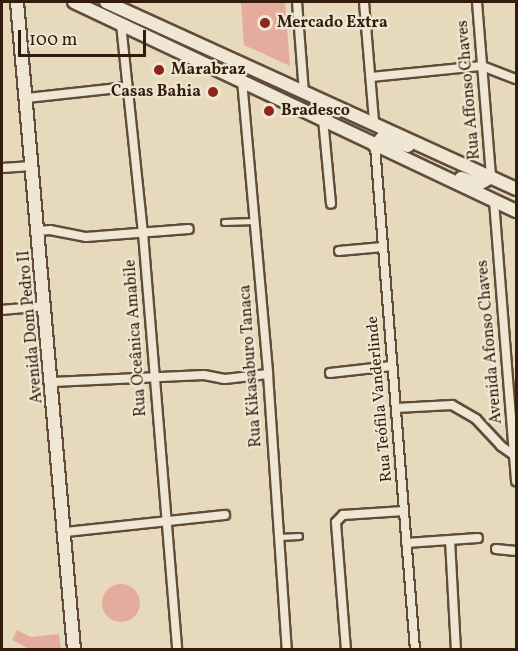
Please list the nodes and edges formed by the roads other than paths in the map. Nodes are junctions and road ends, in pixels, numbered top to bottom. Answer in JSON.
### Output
{"nodes":[{"id":1,"x":17,"y":2,"type":"edge"},
{"id":2,"x":74,"y":2,"type":"edge"},
{"id":3,"x":106,"y":2,"type":"edge"},
{"id":4,"x":297,"y":2,"type":"edge"},
{"id":5,"x":364,"y":2,"type":"edge"},
{"id":6,"x":477,"y":2,"type":"edge"},
{"id":7,"x":119,"y":5,"type":"edge"},
{"id":8,"x":121,"y":24,"type":"junction"},
{"id":9,"x":482,"y":66,"type":"junction"},
{"id":10,"x":371,"y":77,"type":"junction"},
{"id":11,"x":516,"y":79,"type":"edge"},
{"id":12,"x":242,"y":80,"type":"junction"},
{"id":13,"x":127,"y":87,"type":"junction"},
{"id":14,"x":304,"y":94,"type":"junction"},
{"id":15,"x":27,"y":98,"type":"junction"},
{"id":16,"x":323,"y":119,"type":"junction"},
{"id":17,"x":374,"y":122,"type":"junction"},
{"id":18,"x":375,"y":146,"type":"junction"},
{"id":19,"x":432,"y":150,"type":"junction"},
{"id":20,"x":32,"y":166,"type":"junction"},
{"id":21,"x":420,"y":166,"type":"junction"},
{"id":22,"x":2,"y":168,"type":"edge"},
{"id":23,"x":491,"y":177,"type":"junction"},
{"id":24,"x":516,"y":189,"type":"edge"},
{"id":25,"x":494,"y":201,"type":"junction"},
{"id":26,"x":331,"y":204,"type":"dead end"},
{"id":27,"x":516,"y":211,"type":"edge"},
{"id":28,"x":255,"y":220,"type":"junction"},
{"id":29,"x":225,"y":222,"type":"dead end"},
{"id":30,"x":189,"y":229,"type":"dead end"},
{"id":31,"x":39,"y":231,"type":"junction"},
{"id":32,"x":143,"y":233,"type":"junction"},
{"id":33,"x":383,"y":247,"type":"junction"},
{"id":34,"x":339,"y":251,"type":"dead end"},
{"id":35,"x":46,"y":306,"type":"junction"},
{"id":36,"x":2,"y":310,"type":"edge"},
{"id":37,"x":392,"y":366,"type":"junction"},
{"id":38,"x":330,"y":373,"type":"dead end"},
{"id":39,"x":268,"y":374,"type":"junction"},
{"id":40,"x":153,"y":378,"type":"junction"},
{"id":41,"x":52,"y":382,"type":"junction"},
{"id":42,"x":396,"y":408,"type":"junction"},
{"id":43,"x":514,"y":455,"type":"junction"},
{"id":44,"x":516,"y":481,"type":"edge"},
{"id":45,"x":404,"y":511,"type":"junction"},
{"id":46,"x":225,"y":515,"type":"dead end"},
{"id":47,"x":166,"y":521,"type":"junction"},
{"id":48,"x":65,"y":532,"type":"junction"},
{"id":49,"x":299,"y":536,"type":"dead end"},
{"id":50,"x":279,"y":537,"type":"junction"},
{"id":51,"x":478,"y":538,"type":"dead end"},
{"id":52,"x":450,"y":540,"type":"junction"},
{"id":53,"x":406,"y":543,"type":"junction"},
{"id":54,"x":496,"y":549,"type":"dead end"},
{"id":55,"x":516,"y":551,"type":"edge"},
{"id":56,"x":74,"y":650,"type":"edge"},
{"id":57,"x":177,"y":650,"type":"edge"},
{"id":58,"x":287,"y":650,"type":"edge"},
{"id":59,"x":346,"y":650,"type":"edge"},
{"id":60,"x":415,"y":650,"type":"edge"},
{"id":61,"x":456,"y":650,"type":"edge"}],
"edges":[{"from":1,"to":15,"type":"main road","name":"Avenida Dom Pedro II"},
{"from":2,"to":8,"type":"main road"},
{"from":3,"to":7,"type":"main road"},
{"from":4,"to":14,"type":"street"},
{"from":5,"to":10,"type":"street"},
{"from":6,"to":9,"type":"street","name":"Rua Affonso Chaves"},
{"from":7,"to":14,"type":"main road"},
{"from":8,"to":12,"type":"main road"},
{"from":8,"to":13,"type":"street","name":"Rua Oceânica Amabile"},
{"from":9,"to":10,"type":"street"},
{"from":9,"to":11,"type":"street"},
{"from":9,"to":23,"type":"street","name":"Rua Affonso Chaves"},
{"from":10,"to":17,"type":"street"},
{"from":12,"to":16,"type":"main road"},
{"from":12,"to":28,"type":"street","name":"Rua Kikasaburo Tanaca"},
{"from":13,"to":15,"type":"street"},
{"from":13,"to":32,"type":"street","name":"Rua Oceânica Amabile"},
{"from":14,"to":17,"type":"main road"},
{"from":15,"to":20,"type":"main road","name":"Avenida Dom Pedro II"},
{"from":16,"to":18,"type":"main road"},
{"from":16,"to":26,"type":"street"},
{"from":17,"to":19,"type":"main road"},
{"from":18,"to":19,"type":"main road"},
{"from":18,"to":21,"type":"main road"},
{"from":18,"to":33,"type":"street","name":"Rua Teófila Vanderlinde"},
{"from":19,"to":23,"type":"main road"},
{"from":20,"to":22,"type":"street"},
{"from":20,"to":31,"type":"main road","name":"Avenida Dom Pedro II"},
{"from":21,"to":23,"type":"main road"},
{"from":21,"to":25,"type":"main road"},
{"from":23,"to":24,"type":"main road"},
{"from":25,"to":27,"type":"main road"},
{"from":25,"to":43,"type":"street","name":"Avenida Afonso Chaves"},
{"from":28,"to":29,"type":"lane"},
{"from":28,"to":39,"type":"street","name":"Rua Kikasaburo Tanaca"},
{"from":30,"to":32,"type":"street"},
{"from":31,"to":32,"type":"street"},
{"from":31,"to":35,"type":"main road","name":"Avenida Dom Pedro II"},
{"from":32,"to":40,"type":"street","name":"Rua Oceânica Amabile"},
{"from":33,"to":34,"type":"street"},
{"from":33,"to":37,"type":"street","name":"Rua Teófila Vanderlinde"},
{"from":35,"to":36,"type":"street"},
{"from":35,"to":41,"type":"main road","name":"Avenida Dom Pedro II"},
{"from":37,"to":38,"type":"street"},
{"from":37,"to":42,"type":"street","name":"Rua Teófila Vanderlinde"},
{"from":39,"to":40,"type":"street"},
{"from":39,"to":50,"type":"street","name":"Rua Kikasaburo Tanaca"},
{"from":40,"to":41,"type":"street"},
{"from":40,"to":47,"type":"street","name":"Rua Oceânica Amabile"},
{"from":41,"to":48,"type":"main road","name":"Avenida Dom Pedro II"},
{"from":42,"to":43,"type":"street"},
{"from":42,"to":45,"type":"street","name":"Rua Teófila Vanderlinde"},
{"from":43,"to":44,"type":"street","name":"Avenida Afonso Chaves"},
{"from":45,"to":53,"type":"street","name":"Rua Teófila Vanderlinde"},
{"from":45,"to":59,"type":"street"},
{"from":46,"to":47,"type":"street"},
{"from":47,"to":48,"type":"street"},
{"from":47,"to":57,"type":"street","name":"Rua Oceânica Amabile"},
{"from":48,"to":56,"type":"main road","name":"Avenida Dom Pedro II"},
{"from":49,"to":50,"type":"lane"},
{"from":50,"to":58,"type":"street","name":"Rua Kikasaburo Tanaca"},
{"from":51,"to":52,"type":"street"},
{"from":52,"to":53,"type":"street"},
{"from":52,"to":61,"type":"street"},
{"from":53,"to":60,"type":"street","name":"Rua Teófila Vanderlinde"},
{"from":54,"to":55,"type":"street"}]}
